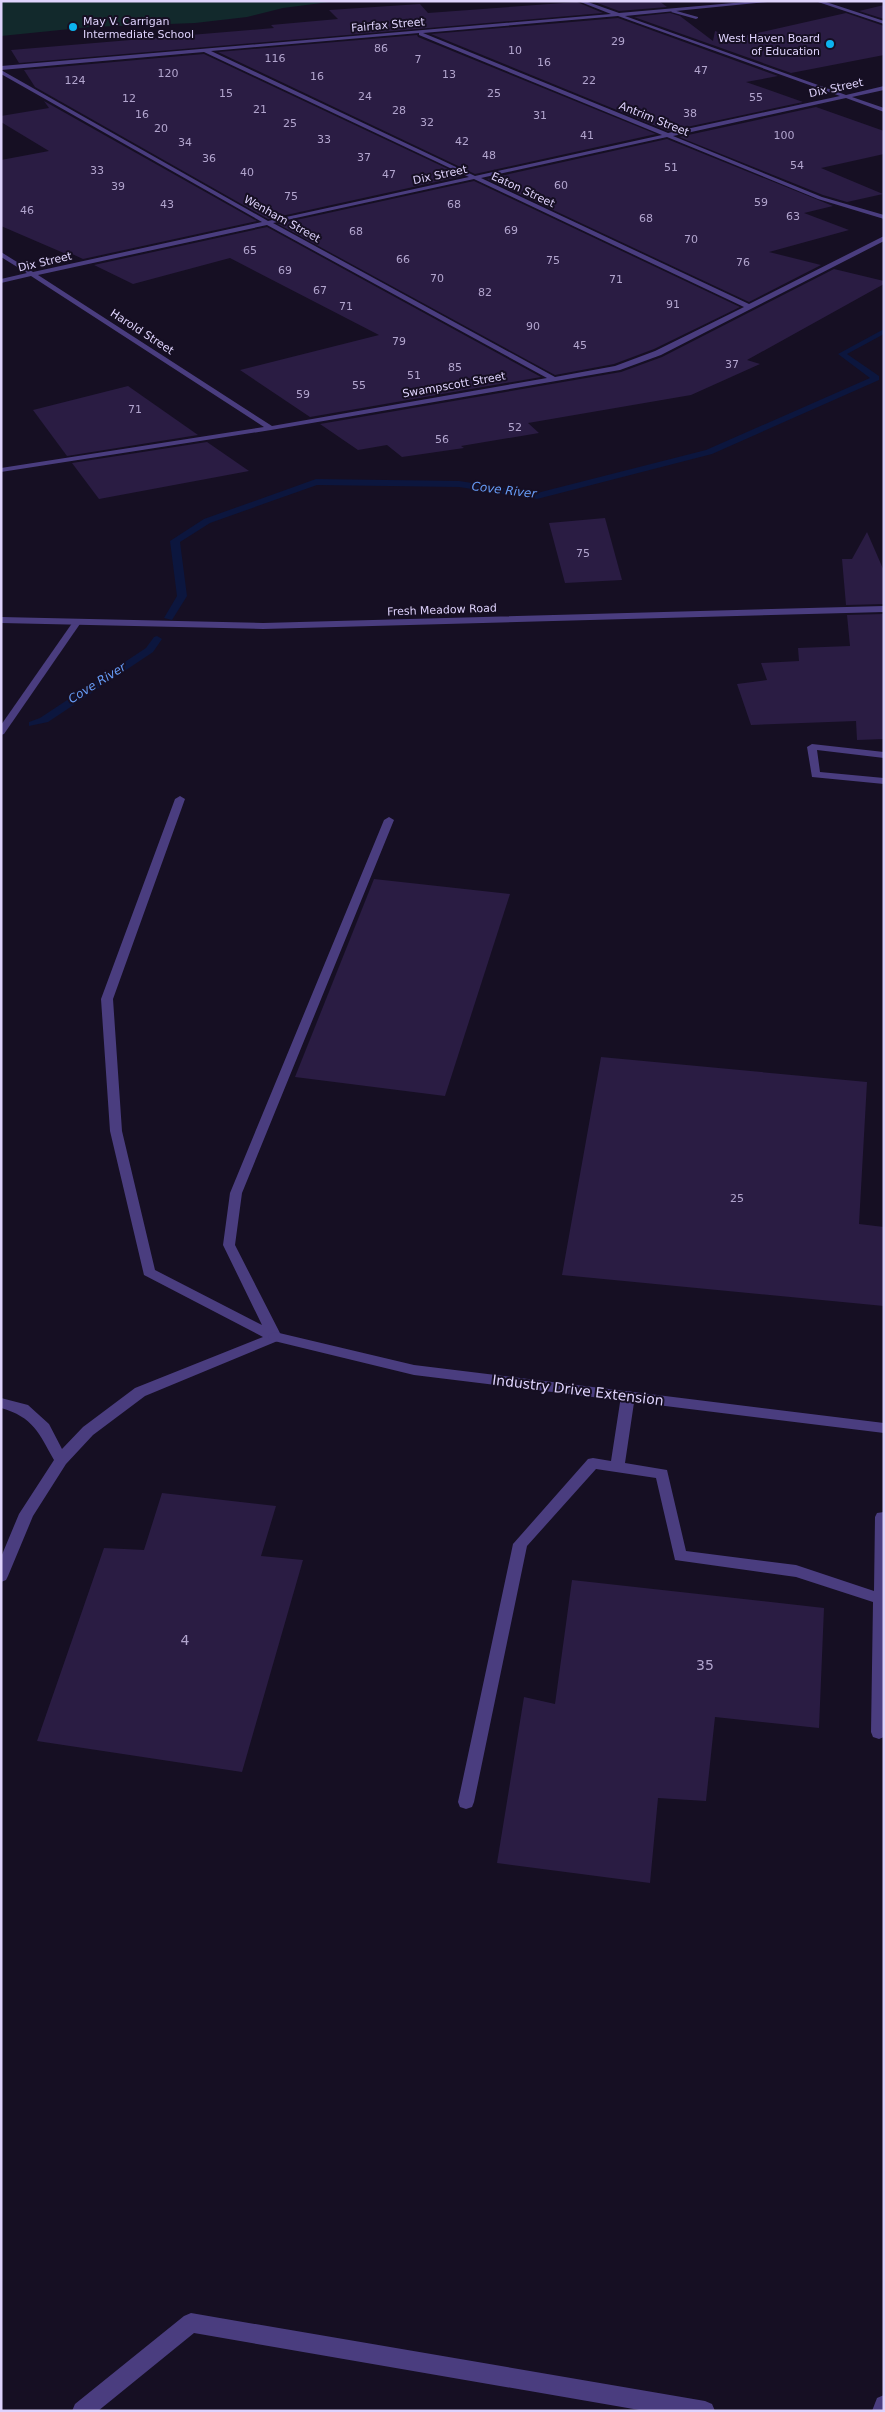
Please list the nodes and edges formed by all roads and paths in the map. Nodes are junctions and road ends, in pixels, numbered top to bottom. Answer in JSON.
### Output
{"nodes":[{"id":1,"x":580,"y":1,"type":"edge"},
{"id":2,"x":776,"y":1,"type":"edge"},
{"id":3,"x":817,"y":1,"type":"edge"},
{"id":4,"x":673,"y":11,"type":"junction"},
{"id":5,"x":619,"y":15,"type":"junction"},
{"id":6,"x":696,"y":18,"type":"dead end"},
{"id":7,"x":884,"y":23,"type":"edge"},
{"id":8,"x":419,"y":33,"type":"junction"},
{"id":9,"x":206,"y":51,"type":"junction"},
{"id":10,"x":1,"y":68,"type":"edge"},
{"id":11,"x":1,"y":72,"type":"edge"},
{"id":12,"x":884,"y":88,"type":"edge"},
{"id":13,"x":846,"y":96,"type":"junction"},
{"id":14,"x":884,"y":110,"type":"edge"},
{"id":15,"x":668,"y":135,"type":"junction"},
{"id":16,"x":473,"y":178,"type":"junction"},
{"id":17,"x":884,"y":217,"type":"edge"},
{"id":18,"x":266,"y":222,"type":"junction"},
{"id":19,"x":884,"y":238,"type":"edge"},
{"id":20,"x":1,"y":254,"type":"edge"},
{"id":21,"x":32,"y":275,"type":"junction"},
{"id":22,"x":1,"y":282,"type":"edge"},
{"id":23,"x":750,"y":307,"type":"junction"},
{"id":24,"x":556,"y":380,"type":"junction"},
{"id":25,"x":271,"y":428,"type":"junction"},
{"id":26,"x":1,"y":470,"type":"edge"},
{"id":27,"x":884,"y":609,"type":"edge"},
{"id":28,"x":1,"y":620,"type":"edge"},
{"id":29,"x":78,"y":621,"type":"junction"},
{"id":30,"x":1,"y":732,"type":"edge"},
{"id":31,"x":884,"y":755,"type":"edge"},
{"id":32,"x":884,"y":781,"type":"edge"},
{"id":33,"x":180,"y":800,"type":"dead end"},
{"id":34,"x":389,"y":820,"type":"dead end"},
{"id":35,"x":275,"y":1337,"type":"junction"},
{"id":36,"x":628,"y":1396,"type":"junction"},
{"id":37,"x":1,"y":1403,"type":"edge"},
{"id":38,"x":884,"y":1428,"type":"edge"},
{"id":39,"x":61,"y":1460,"type":"junction"},
{"id":40,"x":617,"y":1467,"type":"junction"},
{"id":41,"x":882,"y":1517,"type":"dead end"},
{"id":42,"x":1,"y":1576,"type":"edge"},
{"id":43,"x":882,"y":1599,"type":"edge"},
{"id":44,"x":879,"y":1732,"type":"dead end"},
{"id":45,"x":466,"y":1802,"type":"dead end"},
{"id":46,"x":884,"y":2405,"type":"edge"},
{"id":47,"x":82,"y":2411,"type":"edge"},
{"id":48,"x":704,"y":2411,"type":"edge"},
{"id":49,"x":882,"y":2411,"type":"edge"}],
"edges":[{"from":1,"to":5,"type":"street"},
{"from":2,"to":4,"type":"street","name":"Fairfax Street"},
{"from":3,"to":7,"type":"street"},
{"from":4,"to":5,"type":"street","name":"Fairfax Street"},
{"from":4,"to":6,"type":"street"},
{"from":5,"to":8,"type":"street","name":"Fairfax Street"},
{"from":5,"to":13,"type":"street"},
{"from":8,"to":9,"type":"street","name":"Fairfax Street"},
{"from":8,"to":15,"type":"street","name":"Antrim Street"},
{"from":9,"to":10,"type":"street","name":"Fairfax Street"},
{"from":9,"to":16,"type":"street","name":"Eaton Street"},
{"from":11,"to":18,"type":"street","name":"Wenham Street"},
{"from":12,"to":13,"type":"street","name":"Dix Street"},
{"from":13,"to":14,"type":"street"},
{"from":13,"to":15,"type":"street","name":"Dix Street"},
{"from":15,"to":16,"type":"street","name":"Dix Street"},
{"from":15,"to":17,"type":"street","name":"Antrim Street"},
{"from":16,"to":18,"type":"street","name":"Dix Street"},
{"from":16,"to":23,"type":"street","name":"Eaton Street"},
{"from":18,"to":21,"type":"street","name":"Dix Street"},
{"from":18,"to":24,"type":"street","name":"Wenham Street"},
{"from":19,"to":23,"type":"street","name":"Swampscott Street"},
{"from":20,"to":21,"type":"street","name":"Harold Street"},
{"from":21,"to":22,"type":"street","name":"Dix Street"},
{"from":21,"to":25,"type":"street","name":"Harold Street"},
{"from":23,"to":24,"type":"street","name":"Swampscott Street"},
{"from":24,"to":25,"type":"street","name":"Swampscott Street"},
{"from":25,"to":26,"type":"street","name":"Swampscott Street"},
{"from":27,"to":29,"type":"street","name":"Fresh Meadow Road"},
{"from":28,"to":29,"type":"street","name":"Fresh Meadow Road"},
{"from":29,"to":30,"type":"street"},
{"from":31,"to":32,"type":"street"},
{"from":33,"to":35,"type":"street","name":"Industry Drive Extension"},
{"from":34,"to":35,"type":"street"},
{"from":35,"to":36,"type":"street","name":"Industry Drive Extension"},
{"from":35,"to":39,"type":"street"},
{"from":36,"to":38,"type":"street","name":"Industry Drive Extension"},
{"from":36,"to":40,"type":"street"},
{"from":37,"to":39,"type":"street"},
{"from":39,"to":42,"type":"street"},
{"from":40,"to":43,"type":"street"},
{"from":40,"to":45,"type":"street"},
{"from":41,"to":43,"type":"street"},
{"from":43,"to":44,"type":"street"},
{"from":46,"to":49,"type":"street"},
{"from":47,"to":48,"type":"street"}]}
